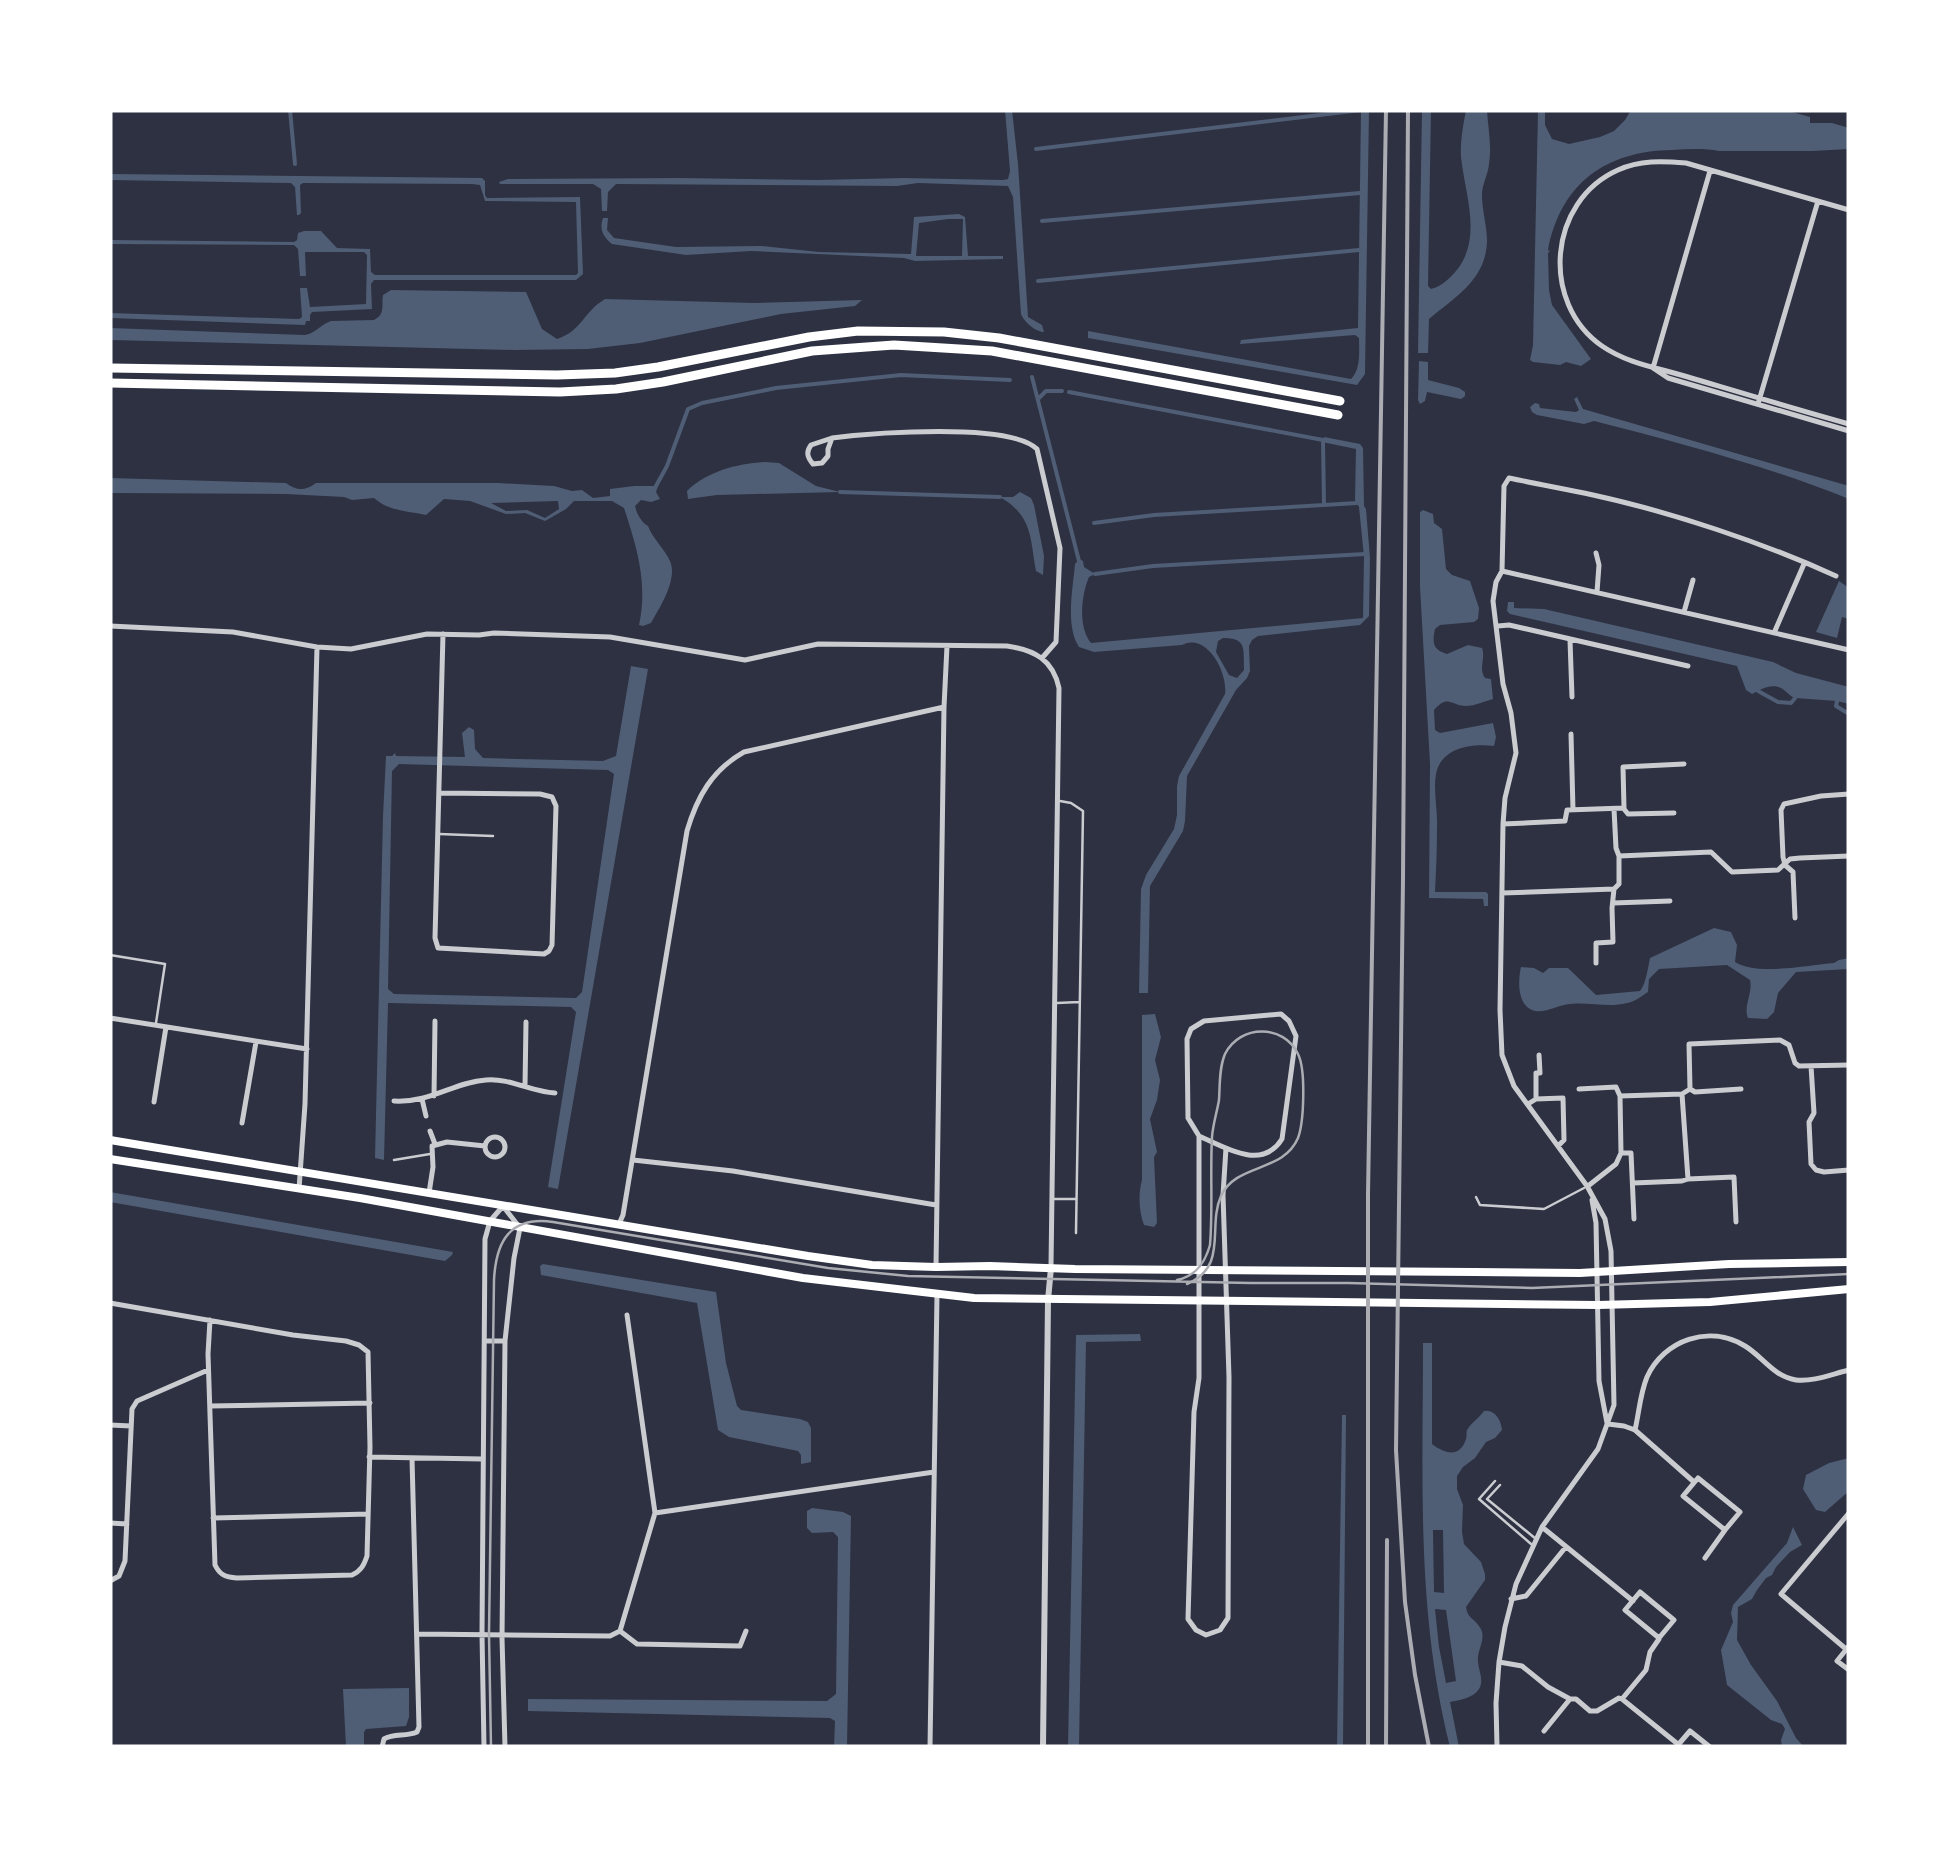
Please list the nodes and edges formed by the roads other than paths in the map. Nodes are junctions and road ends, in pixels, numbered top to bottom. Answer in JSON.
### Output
{"nodes":[{"id":1,"x":1710,"y":171,"type":"junction"},
{"id":2,"x":1818,"y":201,"type":"junction"},
{"id":3,"x":1849,"y":210,"type":"edge"},
{"id":4,"x":110,"y":368,"type":"edge"},
{"id":5,"x":1654,"y":368,"type":"junction"},
{"id":6,"x":110,"y":383,"type":"edge"},
{"id":7,"x":1340,"y":401,"type":"dead end"},
{"id":8,"x":1759,"y":401,"type":"junction"},
{"id":9,"x":1338,"y":415,"type":"dead end"},
{"id":10,"x":1849,"y":428,"type":"edge"},
{"id":11,"x":832,"y":438,"type":"junction"},
{"id":12,"x":1596,"y":553,"type":"dead end"},
{"id":13,"x":1804,"y":564,"type":"junction"},
{"id":14,"x":1502,"y":571,"type":"junction"},
{"id":15,"x":1836,"y":576,"type":"dead end"},
{"id":16,"x":1693,"y":580,"type":"dead end"},
{"id":17,"x":1596,"y":592,"type":"junction"},
{"id":18,"x":1684,"y":612,"type":"junction"},
{"id":19,"x":110,"y":626,"type":"edge"},
{"id":20,"x":1498,"y":626,"type":"junction"},
{"id":21,"x":1774,"y":633,"type":"junction"},
{"id":22,"x":443,"y":634,"type":"junction"},
{"id":23,"x":1570,"y":639,"type":"junction"},
{"id":24,"x":317,"y":646,"type":"junction"},
{"id":25,"x":947,"y":646,"type":"junction"},
{"id":26,"x":1849,"y":650,"type":"edge"},
{"id":27,"x":1042,"y":658,"type":"junction"},
{"id":28,"x":1688,"y":666,"type":"dead end"},
{"id":29,"x":1572,"y":697,"type":"dead end"},
{"id":30,"x":944,"y":706,"type":"junction"},
{"id":31,"x":1571,"y":734,"type":"dead end"},
{"id":32,"x":1684,"y":764,"type":"dead end"},
{"id":33,"x":439,"y":793,"type":"junction"},
{"id":34,"x":1849,"y":794,"type":"edge"},
{"id":35,"x":1057,"y":801,"type":"junction"},
{"id":36,"x":1624,"y":808,"type":"junction"},
{"id":37,"x":1614,"y":809,"type":"junction"},
{"id":38,"x":1574,"y":810,"type":"junction"},
{"id":39,"x":1674,"y":812,"type":"dead end"},
{"id":40,"x":1503,"y":824,"type":"junction"},
{"id":41,"x":438,"y":834,"type":"junction"},
{"id":42,"x":492,"y":836,"type":"dead end"},
{"id":43,"x":1619,"y":856,"type":"junction"},
{"id":44,"x":1849,"y":856,"type":"edge"},
{"id":45,"x":1785,"y":865,"type":"junction"},
{"id":46,"x":1614,"y":889,"type":"junction"},
{"id":47,"x":1502,"y":892,"type":"junction"},
{"id":48,"x":1670,"y":902,"type":"dead end"},
{"id":49,"x":1614,"y":903,"type":"junction"},
{"id":50,"x":1795,"y":918,"type":"dead end"},
{"id":51,"x":110,"y":955,"type":"edge"},
{"id":52,"x":1596,"y":963,"type":"dead end"},
{"id":53,"x":1054,"y":1002,"type":"junction"},
{"id":54,"x":1080,"y":1002,"type":"junction"},
{"id":55,"x":110,"y":1018,"type":"edge"},
{"id":56,"x":435,"y":1021,"type":"dead end"},
{"id":57,"x":526,"y":1022,"type":"dead end"},
{"id":58,"x":156,"y":1025,"type":"junction"},
{"id":59,"x":166,"y":1026,"type":"junction"},
{"id":60,"x":256,"y":1042,"type":"junction"},
{"id":61,"x":307,"y":1050,"type":"junction"},
{"id":62,"x":1539,"y":1055,"type":"dead end"},
{"id":63,"x":1849,"y":1065,"type":"edge"},
{"id":64,"x":1811,"y":1066,"type":"junction"},
{"id":65,"x":525,"y":1086,"type":"junction"},
{"id":66,"x":1741,"y":1089,"type":"dead end"},
{"id":67,"x":1579,"y":1090,"type":"dead end"},
{"id":68,"x":1690,"y":1090,"type":"junction"},
{"id":69,"x":555,"y":1094,"type":"dead end"},
{"id":70,"x":1682,"y":1094,"type":"junction"},
{"id":71,"x":434,"y":1096,"type":"junction"},
{"id":72,"x":1620,"y":1096,"type":"junction"},
{"id":73,"x":422,"y":1099,"type":"junction"},
{"id":74,"x":1536,"y":1099,"type":"junction"},
{"id":75,"x":394,"y":1101,"type":"dead end"},
{"id":76,"x":154,"y":1102,"type":"dead end"},
{"id":77,"x":1527,"y":1104,"type":"junction"},
{"id":78,"x":426,"y":1116,"type":"dead end"},
{"id":79,"x":242,"y":1123,"type":"dead end"},
{"id":80,"x":430,"y":1131,"type":"dead end"},
{"id":81,"x":1199,"y":1136,"type":"junction"},
{"id":82,"x":110,"y":1140,"type":"edge"},
{"id":83,"x":435,"y":1144,"type":"junction"},
{"id":84,"x":485,"y":1146,"type":"dead end"},
{"id":85,"x":1558,"y":1146,"type":"junction"},
{"id":86,"x":1226,"y":1148,"type":"junction"},
{"id":87,"x":1621,"y":1153,"type":"junction"},
{"id":88,"x":432,"y":1154,"type":"junction"},
{"id":89,"x":110,"y":1159,"type":"edge"},
{"id":90,"x":394,"y":1160,"type":"dead end"},
{"id":91,"x":633,"y":1160,"type":"junction"},
{"id":92,"x":1849,"y":1170,"type":"edge"},
{"id":93,"x":301,"y":1172,"type":"junction"},
{"id":94,"x":1688,"y":1179,"type":"junction"},
{"id":95,"x":1633,"y":1183,"type":"junction"},
{"id":96,"x":1587,"y":1186,"type":"junction"},
{"id":97,"x":298,"y":1189,"type":"junction"},
{"id":98,"x":429,"y":1194,"type":"junction"},
{"id":99,"x":1592,"y":1197,"type":"junction"},
{"id":100,"x":1476,"y":1198,"type":"dead end"},
{"id":101,"x":1051,"y":1199,"type":"junction"},
{"id":102,"x":1077,"y":1199,"type":"junction"},
{"id":103,"x":936,"y":1204,"type":"junction"},
{"id":104,"x":504,"y":1206,"type":"junction"},
{"id":105,"x":1634,"y":1220,"type":"dead end"},
{"id":106,"x":490,"y":1221,"type":"junction"},
{"id":107,"x":1736,"y":1222,"type":"dead end"},
{"id":108,"x":619,"y":1224,"type":"junction"},
{"id":109,"x":520,"y":1228,"type":"junction"},
{"id":110,"x":1076,"y":1233,"type":"dead end"},
{"id":111,"x":1849,"y":1262,"type":"edge"},
{"id":112,"x":936,"y":1267,"type":"junction"},
{"id":113,"x":1051,"y":1268,"type":"junction"},
{"id":114,"x":1199,"y":1270,"type":"junction"},
{"id":115,"x":1226,"y":1270,"type":"junction"},
{"id":116,"x":1611,"y":1270,"type":"junction"},
{"id":117,"x":1598,"y":1271,"type":"junction"},
{"id":118,"x":1849,"y":1289,"type":"edge"},
{"id":119,"x":937,"y":1294,"type":"junction"},
{"id":120,"x":1048,"y":1300,"type":"junction"},
{"id":121,"x":1199,"y":1300,"type":"junction"},
{"id":122,"x":1227,"y":1302,"type":"junction"},
{"id":123,"x":110,"y":1303,"type":"edge"},
{"id":124,"x":1598,"y":1305,"type":"junction"},
{"id":125,"x":1612,"y":1305,"type":"junction"},
{"id":126,"x":628,"y":1315,"type":"dead end"},
{"id":127,"x":210,"y":1320,"type":"junction"},
{"id":128,"x":485,"y":1341,"type":"junction"},
{"id":129,"x":505,"y":1341,"type":"junction"},
{"id":130,"x":208,"y":1370,"type":"junction"},
{"id":131,"x":1849,"y":1370,"type":"edge"},
{"id":132,"x":370,"y":1404,"type":"junction"},
{"id":133,"x":210,"y":1406,"type":"junction"},
{"id":134,"x":1608,"y":1424,"type":"junction"},
{"id":135,"x":110,"y":1425,"type":"edge"},
{"id":136,"x":132,"y":1426,"type":"junction"},
{"id":137,"x":1635,"y":1430,"type":"junction"},
{"id":138,"x":370,"y":1457,"type":"junction"},
{"id":139,"x":412,"y":1458,"type":"junction"},
{"id":140,"x":483,"y":1459,"type":"junction"},
{"id":141,"x":934,"y":1472,"type":"junction"},
{"id":142,"x":1495,"y":1481,"type":"dead end"},
{"id":143,"x":1695,"y":1482,"type":"junction"},
{"id":144,"x":1500,"y":1485,"type":"dead end"},
{"id":145,"x":655,"y":1513,"type":"junction"},
{"id":146,"x":1849,"y":1513,"type":"edge"},
{"id":147,"x":368,"y":1514,"type":"junction"},
{"id":148,"x":213,"y":1518,"type":"junction"},
{"id":149,"x":110,"y":1522,"type":"edge"},
{"id":150,"x":127,"y":1524,"type":"junction"},
{"id":151,"x":1542,"y":1528,"type":"junction"},
{"id":152,"x":1725,"y":1530,"type":"junction"},
{"id":153,"x":1534,"y":1542,"type":"junction"},
{"id":154,"x":1566,"y":1547,"type":"junction"},
{"id":155,"x":1705,"y":1558,"type":"dead end"},
{"id":156,"x":110,"y":1581,"type":"edge"},
{"id":157,"x":1511,"y":1599,"type":"junction"},
{"id":158,"x":1632,"y":1601,"type":"junction"},
{"id":159,"x":620,"y":1631,"type":"junction"},
{"id":160,"x":746,"y":1631,"type":"dead end"},
{"id":161,"x":417,"y":1634,"type":"junction"},
{"id":162,"x":482,"y":1634,"type":"junction"},
{"id":163,"x":502,"y":1634,"type":"junction"},
{"id":164,"x":1659,"y":1638,"type":"junction"},
{"id":165,"x":1848,"y":1647,"type":"edge"},
{"id":166,"x":1499,"y":1662,"type":"junction"},
{"id":167,"x":1849,"y":1670,"type":"edge"},
{"id":168,"x":1570,"y":1699,"type":"junction"},
{"id":169,"x":1622,"y":1699,"type":"junction"},
{"id":170,"x":1544,"y":1731,"type":"dead end"},
{"id":171,"x":1678,"y":1746,"type":"edge"},
{"id":172,"x":382,"y":1747,"type":"edge"},
{"id":173,"x":484,"y":1747,"type":"edge"},
{"id":174,"x":504,"y":1747,"type":"edge"},
{"id":175,"x":930,"y":1747,"type":"edge"},
{"id":176,"x":1042,"y":1747,"type":"edge"},
{"id":177,"x":1498,"y":1747,"type":"edge"},
{"id":178,"x":1710,"y":1747,"type":"edge"}],
"edges":[{"from":1,"to":2,"type":"street"},
{"from":1,"to":5,"type":"street"},
{"from":1,"to":5,"type":"street"},
{"from":2,"to":3,"type":"street"},
{"from":2,"to":8,"type":"street"},
{"from":4,"to":7,"type":"main road"},
{"from":5,"to":8,"type":"street"},
{"from":6,"to":9,"type":"main road"},
{"from":8,"to":10,"type":"street"},
{"from":11,"to":11,"type":"street"},
{"from":11,"to":27,"type":"street"},
{"from":12,"to":17,"type":"street"},
{"from":13,"to":14,"type":"street"},
{"from":13,"to":15,"type":"street"},
{"from":13,"to":21,"type":"street"},
{"from":14,"to":17,"type":"street"},
{"from":14,"to":20,"type":"street"},
{"from":16,"to":18,"type":"street"},
{"from":17,"to":18,"type":"street"},
{"from":18,"to":21,"type":"street"},
{"from":19,"to":24,"type":"street"},
{"from":20,"to":23,"type":"street"},
{"from":20,"to":40,"type":"street"},
{"from":21,"to":26,"type":"street"},
{"from":22,"to":24,"type":"street"},
{"from":22,"to":25,"type":"street"},
{"from":22,"to":33,"type":"street"},
{"from":23,"to":28,"type":"street"},
{"from":23,"to":29,"type":"street"},
{"from":24,"to":61,"type":"street"},
{"from":25,"to":27,"type":"street"},
{"from":25,"to":30,"type":"street"},
{"from":27,"to":35,"type":"street"},
{"from":30,"to":91,"type":"street"},
{"from":30,"to":103,"type":"street"},
{"from":31,"to":38,"type":"street"},
{"from":32,"to":36,"type":"street"},
{"from":33,"to":41,"type":"street"},
{"from":33,"to":41,"type":"street"},
{"from":34,"to":45,"type":"street"},
{"from":35,"to":53,"type":"street"},
{"from":35,"to":54,"type":"lane"},
{"from":36,"to":37,"type":"street"},
{"from":36,"to":39,"type":"street"},
{"from":37,"to":38,"type":"street"},
{"from":37,"to":43,"type":"street"},
{"from":38,"to":40,"type":"street"},
{"from":40,"to":47,"type":"street"},
{"from":41,"to":42,"type":"lane"},
{"from":43,"to":45,"type":"street"},
{"from":43,"to":46,"type":"street"},
{"from":44,"to":45,"type":"street"},
{"from":45,"to":50,"type":"street"},
{"from":46,"to":47,"type":"street"},
{"from":46,"to":49,"type":"street"},
{"from":47,"to":77,"type":"street"},
{"from":48,"to":49,"type":"street"},
{"from":49,"to":52,"type":"street"},
{"from":51,"to":58,"type":"lane"},
{"from":53,"to":54,"type":"lane"},
{"from":53,"to":101,"type":"street"},
{"from":54,"to":102,"type":"lane"},
{"from":55,"to":58,"type":"street"},
{"from":56,"to":71,"type":"street"},
{"from":57,"to":65,"type":"street"},
{"from":58,"to":59,"type":"street"},
{"from":59,"to":60,"type":"street"},
{"from":59,"to":76,"type":"street"},
{"from":60,"to":61,"type":"street"},
{"from":60,"to":79,"type":"street"},
{"from":61,"to":93,"type":"street"},
{"from":62,"to":74,"type":"street"},
{"from":63,"to":64,"type":"street"},
{"from":64,"to":68,"type":"street"},
{"from":64,"to":92,"type":"street"},
{"from":65,"to":69,"type":"street"},
{"from":65,"to":71,"type":"street"},
{"from":66,"to":68,"type":"street"},
{"from":67,"to":72,"type":"street"},
{"from":68,"to":70,"type":"street"},
{"from":70,"to":72,"type":"street"},
{"from":70,"to":94,"type":"street"},
{"from":71,"to":73,"type":"street"},
{"from":72,"to":87,"type":"street"},
{"from":73,"to":75,"type":"street"},
{"from":73,"to":78,"type":"street"},
{"from":74,"to":77,"type":"street"},
{"from":74,"to":85,"type":"street"},
{"from":77,"to":85,"type":"street"},
{"from":80,"to":83,"type":"street"},
{"from":81,"to":86,"type":"street"},
{"from":81,"to":86,"type":"street"},
{"from":81,"to":114,"type":"street"},
{"from":82,"to":93,"type":"main road"},
{"from":83,"to":84,"type":"street"},
{"from":83,"to":88,"type":"street"},
{"from":85,"to":96,"type":"street"},
{"from":86,"to":115,"type":"street"},
{"from":87,"to":95,"type":"street"},
{"from":87,"to":96,"type":"street"},
{"from":88,"to":90,"type":"lane"},
{"from":88,"to":98,"type":"street"},
{"from":89,"to":97,"type":"main road"},
{"from":91,"to":103,"type":"street"},
{"from":91,"to":108,"type":"street"},
{"from":93,"to":97,"type":"street"},
{"from":93,"to":98,"type":"main road"},
{"from":94,"to":95,"type":"street"},
{"from":94,"to":107,"type":"street"},
{"from":95,"to":105,"type":"street"},
{"from":96,"to":99,"type":"street"},
{"from":96,"to":100,"type":"lane"},
{"from":97,"to":106,"type":"main road"},
{"from":98,"to":104,"type":"main road"},
{"from":99,"to":116,"type":"street"},
{"from":99,"to":117,"type":"street"},
{"from":101,"to":102,"type":"lane"},
{"from":101,"to":113,"type":"street"},
{"from":102,"to":110,"type":"lane"},
{"from":103,"to":112,"type":"street"},
{"from":104,"to":106,"type":"street"},
{"from":104,"to":108,"type":"main road"},
{"from":104,"to":109,"type":"street"},
{"from":106,"to":109,"type":"main road"},
{"from":106,"to":128,"type":"street"},
{"from":108,"to":112,"type":"main road"},
{"from":109,"to":119,"type":"main road"},
{"from":109,"to":129,"type":"street"},
{"from":111,"to":116,"type":"main road"},
{"from":112,"to":113,"type":"main road"},
{"from":113,"to":114,"type":"main road"},
{"from":113,"to":120,"type":"street"},
{"from":114,"to":115,"type":"main road"},
{"from":114,"to":121,"type":"street"},
{"from":115,"to":117,"type":"main road"},
{"from":115,"to":122,"type":"street"},
{"from":116,"to":117,"type":"main road"},
{"from":116,"to":125,"type":"street"},
{"from":117,"to":124,"type":"street"},
{"from":118,"to":125,"type":"main road"},
{"from":119,"to":120,"type":"main road"},
{"from":119,"to":141,"type":"street"},
{"from":120,"to":121,"type":"main road"},
{"from":120,"to":176,"type":"street"},
{"from":121,"to":122,"type":"main road"},
{"from":121,"to":122,"type":"street"},
{"from":122,"to":124,"type":"main road"},
{"from":123,"to":127,"type":"street"},
{"from":124,"to":125,"type":"main road"},
{"from":124,"to":134,"type":"street"},
{"from":125,"to":134,"type":"street"},
{"from":126,"to":145,"type":"street"},
{"from":127,"to":130,"type":"street"},
{"from":127,"to":132,"type":"street"},
{"from":128,"to":129,"type":"street"},
{"from":128,"to":140,"type":"street"},
{"from":129,"to":163,"type":"street"},
{"from":130,"to":133,"type":"street"},
{"from":130,"to":136,"type":"street"},
{"from":131,"to":137,"type":"street"},
{"from":132,"to":133,"type":"street"},
{"from":132,"to":138,"type":"street"},
{"from":133,"to":148,"type":"street"},
{"from":134,"to":137,"type":"street"},
{"from":134,"to":151,"type":"street"},
{"from":135,"to":136,"type":"street"},
{"from":136,"to":150,"type":"street"},
{"from":137,"to":143,"type":"street"},
{"from":138,"to":139,"type":"street"},
{"from":138,"to":147,"type":"street"},
{"from":139,"to":140,"type":"street"},
{"from":139,"to":161,"type":"street"},
{"from":140,"to":162,"type":"street"},
{"from":141,"to":145,"type":"street"},
{"from":141,"to":175,"type":"street"},
{"from":142,"to":153,"type":"lane"},
{"from":143,"to":152,"type":"street"},
{"from":143,"to":152,"type":"street"},
{"from":144,"to":153,"type":"lane"},
{"from":145,"to":159,"type":"street"},
{"from":146,"to":165,"type":"street"},
{"from":147,"to":148,"type":"street"},
{"from":147,"to":148,"type":"street"},
{"from":149,"to":150,"type":"street"},
{"from":150,"to":156,"type":"street"},
{"from":151,"to":153,"type":"street"},
{"from":151,"to":154,"type":"street"},
{"from":152,"to":155,"type":"street"},
{"from":153,"to":157,"type":"street"},
{"from":154,"to":157,"type":"street"},
{"from":154,"to":158,"type":"street"},
{"from":157,"to":166,"type":"street"},
{"from":158,"to":164,"type":"street"},
{"from":158,"to":164,"type":"street"},
{"from":159,"to":160,"type":"street"},
{"from":159,"to":163,"type":"street"},
{"from":161,"to":162,"type":"street"},
{"from":161,"to":172,"type":"street"},
{"from":162,"to":163,"type":"street"},
{"from":162,"to":173,"type":"street"},
{"from":163,"to":174,"type":"street"},
{"from":164,"to":169,"type":"street"},
{"from":165,"to":167,"type":"street"},
{"from":166,"to":168,"type":"street"},
{"from":166,"to":177,"type":"street"},
{"from":168,"to":169,"type":"street"},
{"from":168,"to":170,"type":"street"},
{"from":169,"to":171,"type":"street"},
{"from":171,"to":178,"type":"street"}]}
